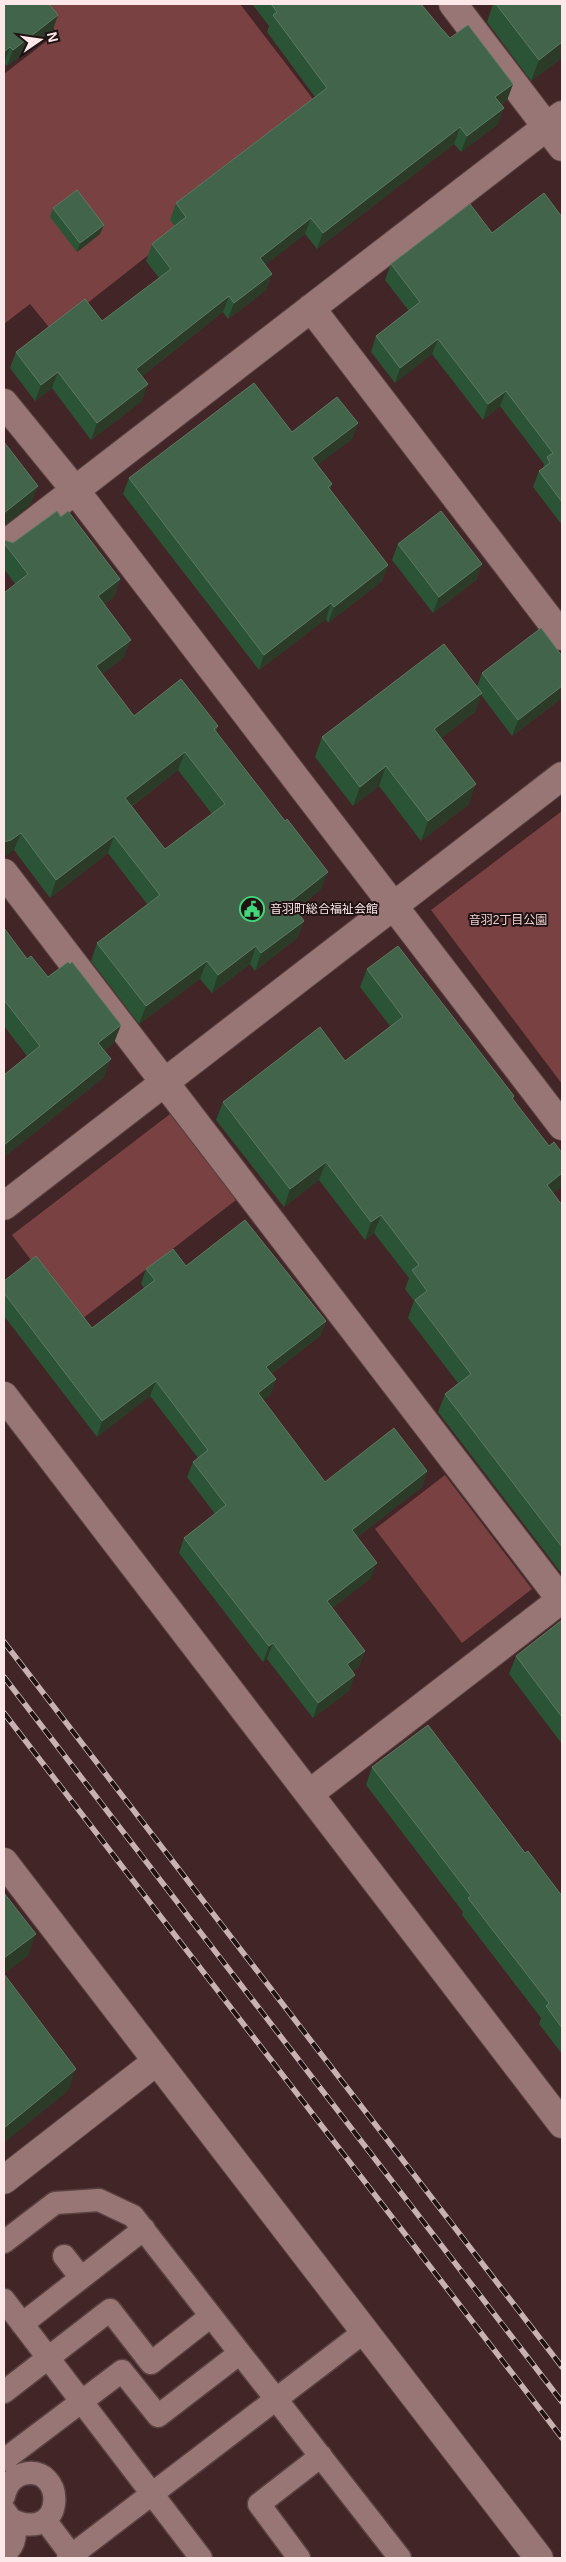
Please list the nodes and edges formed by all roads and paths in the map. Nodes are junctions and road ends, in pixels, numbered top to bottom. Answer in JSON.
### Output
{"nodes":[{"id":1,"x":453,"y":4,"type":"edge"},
{"id":2,"x":557,"y":129,"type":"edge"},
{"id":3,"x":311,"y":308,"type":"junction"},
{"id":4,"x":4,"y":402,"type":"edge"},
{"id":5,"x":75,"y":490,"type":"junction"},
{"id":6,"x":4,"y":545,"type":"edge"},
{"id":7,"x":562,"y":636,"type":"edge"},
{"id":8,"x":562,"y":776,"type":"edge"},
{"id":9,"x":4,"y":873,"type":"edge"},
{"id":10,"x":394,"y":906,"type":"junction"},
{"id":11,"x":164,"y":1082,"type":"junction"},
{"id":12,"x":562,"y":1126,"type":"edge"},
{"id":13,"x":4,"y":1206,"type":"edge"},
{"id":14,"x":4,"y":1396,"type":"edge"},
{"id":15,"x":562,"y":1600,"type":"edge"},
{"id":16,"x":309,"y":1794,"type":"junction"},
{"id":17,"x":4,"y":1862,"type":"edge"},
{"id":18,"x":157,"y":2061,"type":"junction"},
{"id":19,"x":562,"y":2124,"type":"edge"},
{"id":20,"x":4,"y":2180,"type":"edge"},
{"id":21,"x":144,"y":2229,"type":"junction"},
{"id":22,"x":4,"y":2242,"type":"edge"},
{"id":23,"x":64,"y":2256,"type":"dead end"},
{"id":24,"x":81,"y":2278,"type":"junction"},
{"id":25,"x":4,"y":2300,"type":"edge"},
{"id":26,"x":211,"y":2316,"type":"junction"},
{"id":27,"x":22,"y":2324,"type":"junction"},
{"id":28,"x":364,"y":2332,"type":"junction"},
{"id":29,"x":240,"y":2353,"type":"junction"},
{"id":30,"x":48,"y":2358,"type":"junction"},
{"id":31,"x":4,"y":2392,"type":"edge"},
{"id":32,"x":276,"y":2399,"type":"junction"},
{"id":33,"x":82,"y":2402,"type":"junction"},
{"id":34,"x":321,"y":2456,"type":"junction"},
{"id":35,"x":4,"y":2460,"type":"edge"},
{"id":36,"x":152,"y":2494,"type":"junction"},
{"id":37,"x":4,"y":2496,"type":"edge"},
{"id":38,"x":6,"y":2512,"type":"edge"},
{"id":39,"x":45,"y":2520,"type":"junction"},
{"id":40,"x":4,"y":2554,"type":"edge"},
{"id":41,"x":395,"y":2556,"type":"edge"},
{"id":42,"x":70,"y":2557,"type":"edge"},
{"id":43,"x":200,"y":2558,"type":"edge"},
{"id":44,"x":299,"y":2558,"type":"edge"},
{"id":45,"x":539,"y":2558,"type":"edge"}],
"edges":[{"from":1,"to":2,"type":"street"},
{"from":2,"to":3,"type":"street"},
{"from":3,"to":5,"type":"street"},
{"from":3,"to":7,"type":"street"},
{"from":4,"to":5,"type":"street"},
{"from":5,"to":6,"type":"street"},
{"from":5,"to":10,"type":"street"},
{"from":8,"to":10,"type":"street"},
{"from":9,"to":11,"type":"street"},
{"from":10,"to":11,"type":"street"},
{"from":10,"to":12,"type":"street"},
{"from":11,"to":13,"type":"street"},
{"from":11,"to":15,"type":"street"},
{"from":14,"to":16,"type":"street"},
{"from":15,"to":16,"type":"street"},
{"from":16,"to":19,"type":"street"},
{"from":17,"to":18,"type":"street"},
{"from":18,"to":20,"type":"street"},
{"from":18,"to":28,"type":"street"},
{"from":21,"to":22,"type":"lane"},
{"from":21,"to":24,"type":"lane"},
{"from":21,"to":26,"type":"lane"},
{"from":23,"to":24,"type":"lane"},
{"from":24,"to":27,"type":"lane"},
{"from":25,"to":27,"type":"lane"},
{"from":26,"to":29,"type":"lane"},
{"from":26,"to":30,"type":"lane"},
{"from":27,"to":30,"type":"lane"},
{"from":28,"to":32,"type":"lane"},
{"from":28,"to":45,"type":"street"},
{"from":29,"to":32,"type":"lane"},
{"from":29,"to":33,"type":"lane"},
{"from":30,"to":31,"type":"lane"},
{"from":30,"to":33,"type":"lane"},
{"from":32,"to":34,"type":"lane"},
{"from":32,"to":36,"type":"lane"},
{"from":33,"to":35,"type":"lane"},
{"from":33,"to":36,"type":"lane"},
{"from":34,"to":41,"type":"lane"},
{"from":34,"to":44,"type":"lane"},
{"from":36,"to":42,"type":"lane"},
{"from":36,"to":43,"type":"lane"},
{"from":37,"to":39,"type":"lane"},
{"from":38,"to":39,"type":"lane"},
{"from":38,"to":40,"type":"lane"},
{"from":39,"to":42,"type":"lane"}]}
